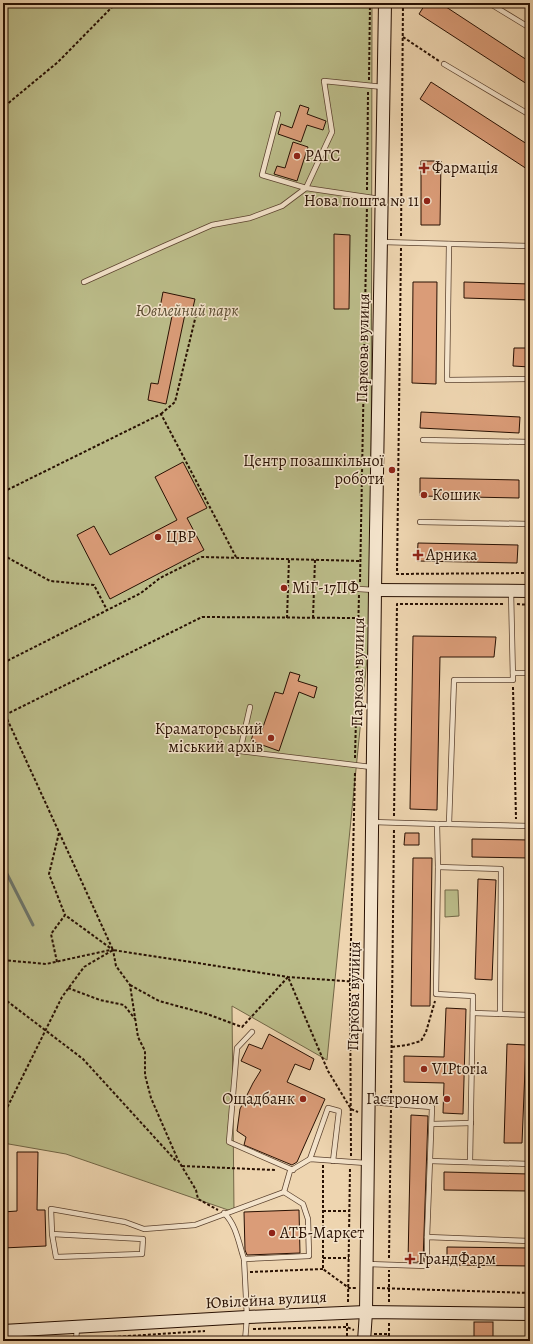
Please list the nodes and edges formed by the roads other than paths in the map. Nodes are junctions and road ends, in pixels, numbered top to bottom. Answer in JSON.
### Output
{"nodes":[{"id":1,"x":385,"y":3,"type":"edge"},
{"id":2,"x":489,"y":3,"type":"edge"},
{"id":3,"x":530,"y":28,"type":"edge"},
{"id":4,"x":444,"y":64,"type":"road end"},
{"id":5,"x":383,"y":86,"type":"junction"},
{"id":6,"x":278,"y":114,"type":"dead end"},
{"id":7,"x":530,"y":115,"type":"edge"},
{"id":8,"x":306,"y":188,"type":"junction"},
{"id":9,"x":382,"y":200,"type":"junction"},
{"id":10,"x":381,"y":242,"type":"junction"},
{"id":11,"x":449,"y":244,"type":"junction"},
{"id":12,"x":530,"y":246,"type":"edge"},
{"id":13,"x":84,"y":282,"type":"dead end"},
{"id":14,"x":530,"y":379,"type":"edge"},
{"id":15,"x":423,"y":440,"type":"dead end"},
{"id":16,"x":530,"y":442,"type":"edge"},
{"id":17,"x":420,"y":522,"type":"dead end"},
{"id":18,"x":530,"y":524,"type":"edge"},
{"id":19,"x":360,"y":589,"type":"dead end"},
{"id":20,"x":375,"y":590,"type":"junction"},
{"id":21,"x":511,"y":591,"type":"junction"},
{"id":22,"x":530,"y":592,"type":"edge"},
{"id":23,"x":514,"y":673,"type":"junction"},
{"id":24,"x":530,"y":673,"type":"edge"},
{"id":25,"x":250,"y":707,"type":"dead end"},
{"id":26,"x":373,"y":767,"type":"junction"},
{"id":27,"x":372,"y":822,"type":"junction"},
{"id":28,"x":437,"y":824,"type":"junction"},
{"id":29,"x":449,"y":824,"type":"junction"},
{"id":30,"x":530,"y":826,"type":"edge"},
{"id":31,"x":438,"y":867,"type":"junction"},
{"id":32,"x":473,"y":1013,"type":"junction"},
{"id":33,"x":500,"y":1014,"type":"junction"},
{"id":34,"x":530,"y":1015,"type":"edge"},
{"id":35,"x":252,"y":1032,"type":"dead end"},
{"id":36,"x":369,"y":1102,"type":"junction"},
{"id":37,"x":470,"y":1123,"type":"junction"},
{"id":38,"x":432,"y":1124,"type":"junction"},
{"id":39,"x":310,"y":1159,"type":"junction"},
{"id":40,"x":333,"y":1161,"type":"junction"},
{"id":41,"x":430,"y":1161,"type":"junction"},
{"id":42,"x":470,"y":1162,"type":"junction"},
{"id":43,"x":368,"y":1163,"type":"junction"},
{"id":44,"x":530,"y":1164,"type":"edge"},
{"id":45,"x":291,"y":1170,"type":"junction"},
{"id":46,"x":284,"y":1192,"type":"junction"},
{"id":47,"x":224,"y":1213,"type":"junction"},
{"id":48,"x":144,"y":1229,"type":"junction"},
{"id":49,"x":52,"y":1234,"type":"junction"},
{"id":50,"x":428,"y":1237,"type":"junction"},
{"id":51,"x":143,"y":1239,"type":"junction"},
{"id":52,"x":530,"y":1240,"type":"edge"},
{"id":53,"x":244,"y":1259,"type":"junction"},
{"id":54,"x":367,"y":1264,"type":"junction"},
{"id":55,"x":366,"y":1312,"type":"junction"},
{"id":56,"x":530,"y":1314,"type":"edge"},
{"id":57,"x":247,"y":1316,"type":"junction"},
{"id":58,"x":3,"y":1332,"type":"edge"},
{"id":59,"x":76,"y":1336,"type":"edge"},
{"id":60,"x":364,"y":1337,"type":"edge"},
{"id":61,"x":245,"y":1341,"type":"edge"}],
"edges":[{"from":1,"to":5,"type":"street","name":"Паркова вулиця"},
{"from":2,"to":3,"type":"lane"},
{"from":4,"to":7,"type":"lane"},
{"from":5,"to":8,"type":"lane"},
{"from":5,"to":9,"type":"street","name":"Паркова вулиця"},
{"from":6,"to":8,"type":"lane"},
{"from":8,"to":9,"type":"lane"},
{"from":8,"to":13,"type":"lane"},
{"from":9,"to":10,"type":"street","name":"Паркова вулиця"},
{"from":10,"to":11,"type":"lane"},
{"from":10,"to":20,"type":"street","name":"Паркова вулиця"},
{"from":11,"to":12,"type":"lane"},
{"from":11,"to":14,"type":"lane"},
{"from":15,"to":16,"type":"lane"},
{"from":17,"to":18,"type":"lane"},
{"from":19,"to":20,"type":"lane"},
{"from":20,"to":21,"type":"street"},
{"from":20,"to":26,"type":"street","name":"Паркова вулиця"},
{"from":21,"to":22,"type":"street"},
{"from":21,"to":23,"type":"lane"},
{"from":23,"to":24,"type":"lane"},
{"from":23,"to":29,"type":"lane"},
{"from":25,"to":26,"type":"lane"},
{"from":26,"to":27,"type":"street","name":"Паркова вулиця"},
{"from":27,"to":28,"type":"lane"},
{"from":27,"to":36,"type":"street","name":"Паркова вулиця"},
{"from":28,"to":29,"type":"lane"},
{"from":28,"to":31,"type":"lane"},
{"from":29,"to":30,"type":"lane"},
{"from":31,"to":32,"type":"lane"},
{"from":31,"to":33,"type":"lane"},
{"from":32,"to":33,"type":"lane"},
{"from":32,"to":37,"type":"lane"},
{"from":33,"to":34,"type":"lane"},
{"from":35,"to":45,"type":"lane"},
{"from":36,"to":38,"type":"lane"},
{"from":36,"to":43,"type":"street","name":"Паркова вулиця"},
{"from":37,"to":38,"type":"lane"},
{"from":37,"to":42,"type":"lane"},
{"from":38,"to":41,"type":"lane"},
{"from":39,"to":40,"type":"lane"},
{"from":39,"to":40,"type":"lane"},
{"from":39,"to":45,"type":"lane"},
{"from":40,"to":43,"type":"lane"},
{"from":41,"to":42,"type":"lane"},
{"from":41,"to":50,"type":"lane"},
{"from":42,"to":44,"type":"lane"},
{"from":43,"to":54,"type":"street","name":"Паркова вулиця"},
{"from":45,"to":46,"type":"lane"},
{"from":46,"to":47,"type":"lane"},
{"from":46,"to":53,"type":"lane"},
{"from":47,"to":48,"type":"lane"},
{"from":47,"to":53,"type":"lane"},
{"from":48,"to":49,"type":"lane"},
{"from":48,"to":51,"type":"lane"},
{"from":49,"to":51,"type":"lane"},
{"from":49,"to":51,"type":"lane"},
{"from":50,"to":52,"type":"lane"},
{"from":50,"to":54,"type":"lane"},
{"from":53,"to":57,"type":"lane"},
{"from":54,"to":55,"type":"street","name":"Паркова вулиця"},
{"from":55,"to":56,"type":"street","name":"Ювілейна вулиця"},
{"from":55,"to":57,"type":"street","name":"Ювілейна вулиця"},
{"from":55,"to":60,"type":"street","name":"Паркова вулиця"},
{"from":57,"to":59,"type":"street","name":"Ювілейна вулиця"},
{"from":57,"to":61,"type":"lane"},
{"from":58,"to":59,"type":"street","name":"Ювілейна вулиця"}]}
